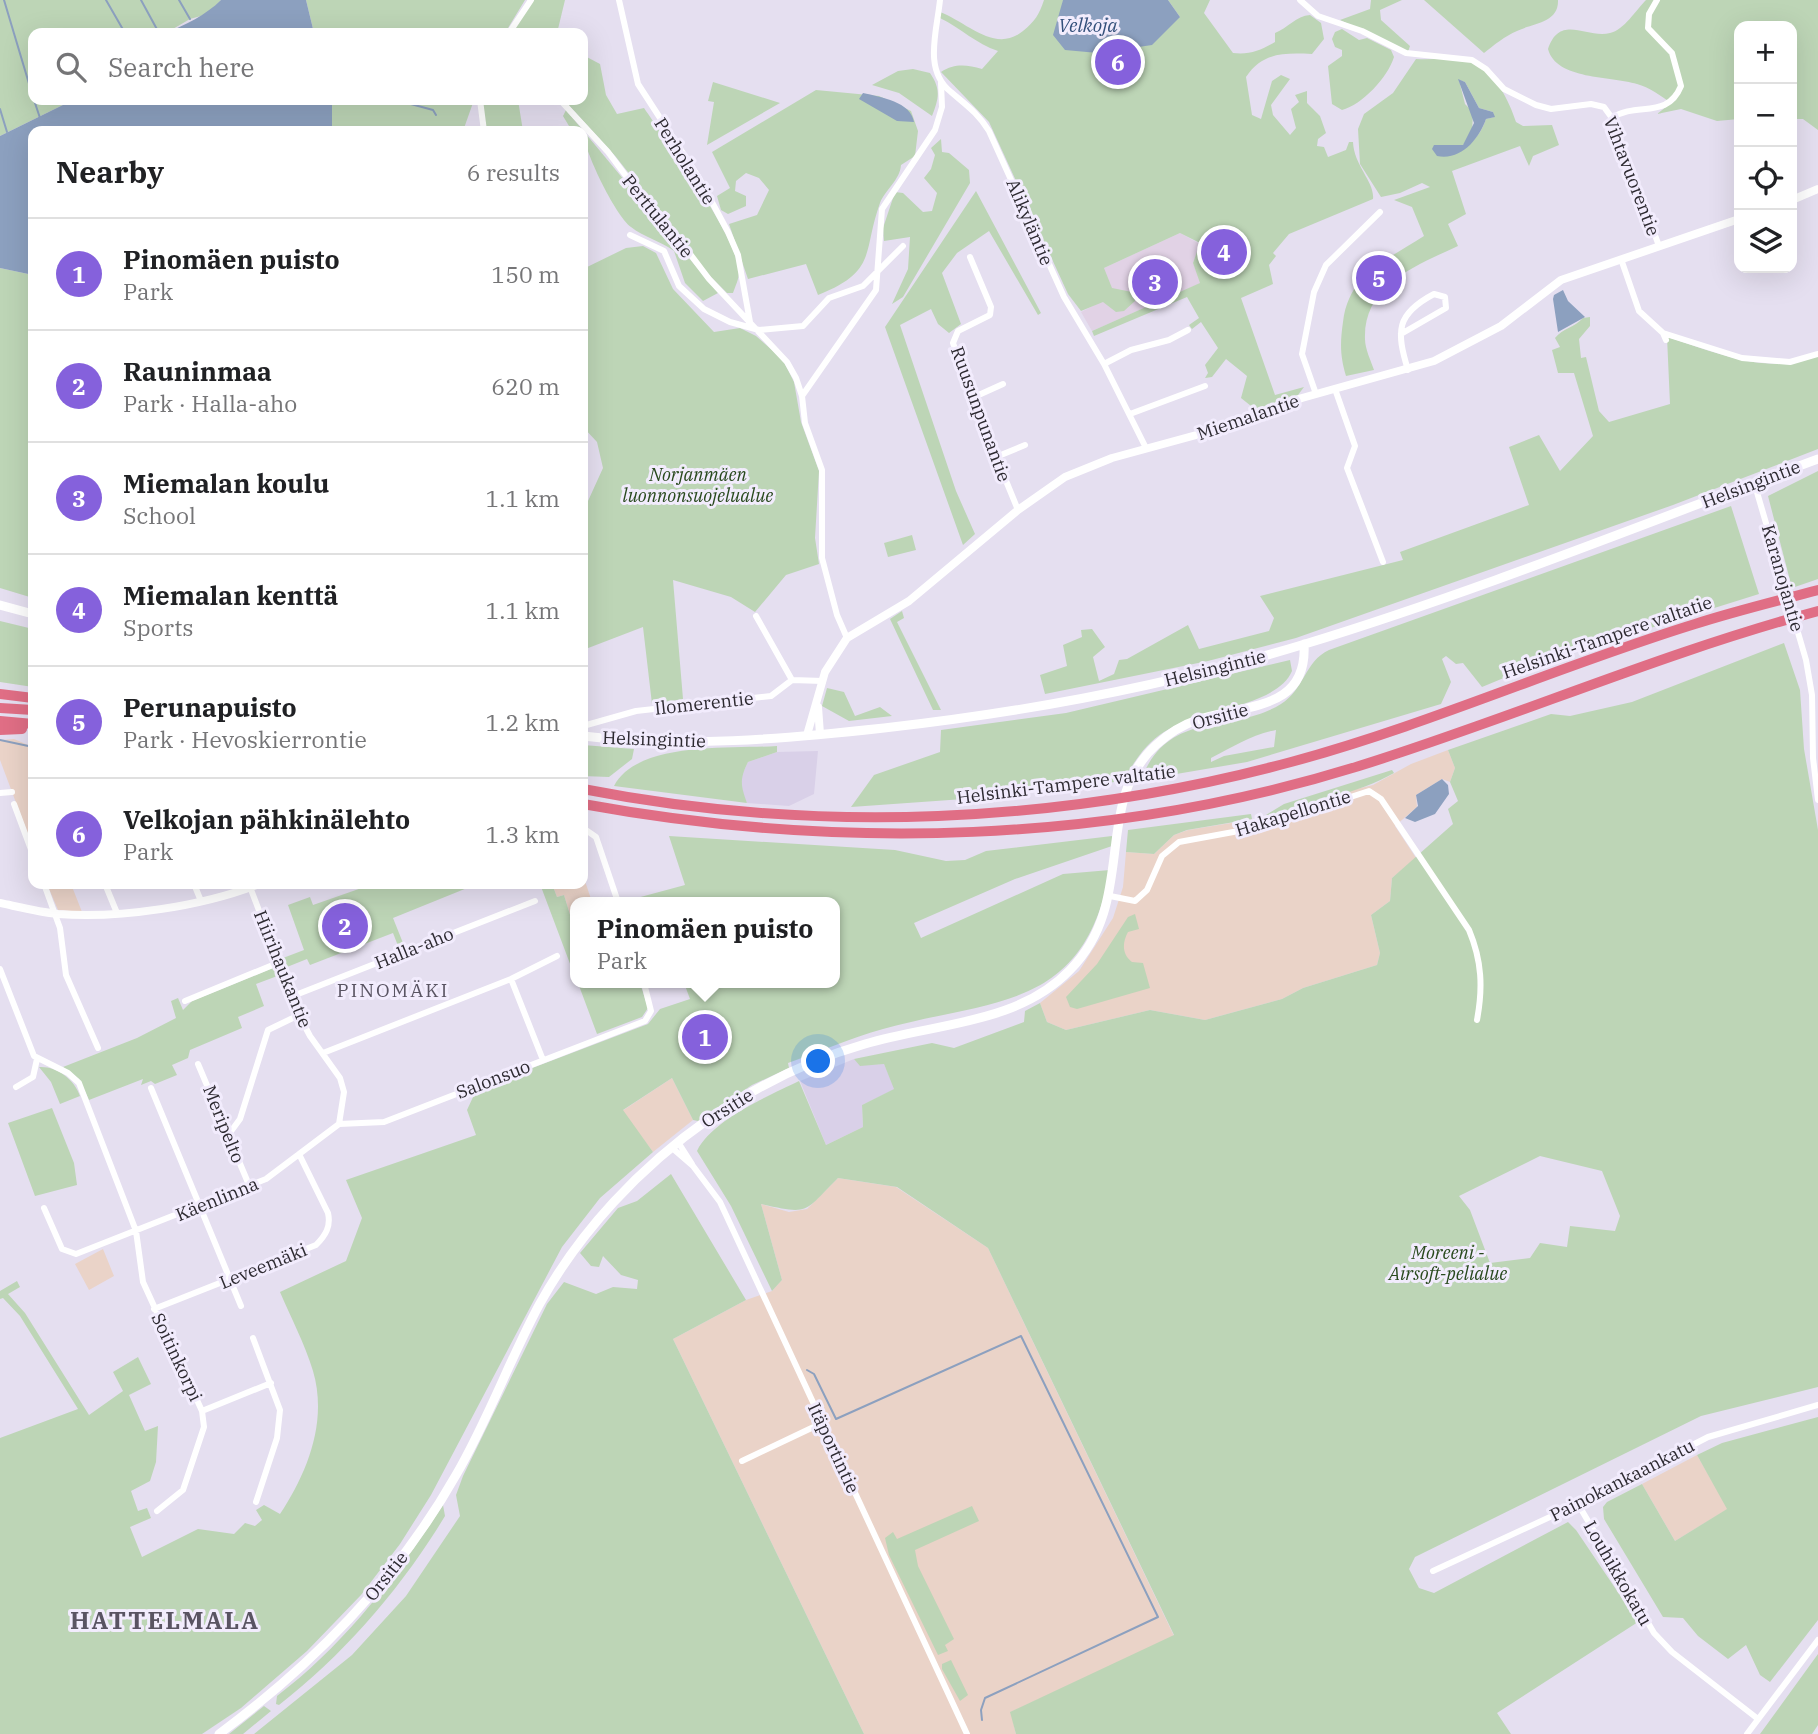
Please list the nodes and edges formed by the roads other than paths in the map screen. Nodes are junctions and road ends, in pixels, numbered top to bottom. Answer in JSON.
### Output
{"nodes":[{"id":1,"x":531,"y":0,"type":"edge"},
{"id":2,"x":619,"y":0,"type":"edge"},
{"id":3,"x":940,"y":0,"type":"edge"},
{"id":4,"x":1300,"y":0,"type":"edge"},
{"id":5,"x":1657,"y":0,"type":"edge"},
{"id":6,"x":512,"y":28,"type":"edge"},
{"id":7,"x":941,"y":83,"type":"junction"},
{"id":8,"x":956,"y":96,"type":"junction"},
{"id":9,"x":481,"y":105,"type":"edge"},
{"id":10,"x":565,"y":105,"type":"edge"},
{"id":11,"x":942,"y":107,"type":"junction"},
{"id":12,"x":1612,"y":118,"type":"junction"},
{"id":13,"x":483,"y":126,"type":"edge"},
{"id":14,"x":584,"y":126,"type":"edge"},
{"id":15,"x":588,"y":130,"type":"edge"},
{"id":16,"x":1818,"y":188,"type":"edge"},
{"id":17,"x":1797,"y":198,"type":"edge"},
{"id":18,"x":1380,"y":212,"type":"dead end"},
{"id":19,"x":1734,"y":221,"type":"edge"},
{"id":20,"x":630,"y":235,"type":"dead end"},
{"id":21,"x":903,"y":246,"type":"dead end"},
{"id":22,"x":1659,"y":246,"type":"junction"},
{"id":23,"x":970,"y":257,"type":"dead end"},
{"id":24,"x":1621,"y":259,"type":"junction"},
{"id":25,"x":878,"y":268,"type":"junction"},
{"id":26,"x":750,"y":322,"type":"junction"},
{"id":27,"x":759,"y":330,"type":"junction"},
{"id":28,"x":1188,"y":330,"type":"dead end"},
{"id":29,"x":1401,"y":334,"type":"junction"},
{"id":30,"x":1818,"y":354,"type":"edge"},
{"id":31,"x":1104,"y":364,"type":"junction"},
{"id":32,"x":1408,"y":370,"type":"junction"},
{"id":33,"x":1003,"y":384,"type":"dead end"},
{"id":34,"x":1205,"y":386,"type":"dead end"},
{"id":35,"x":1335,"y":389,"type":"junction"},
{"id":36,"x":1316,"y":394,"type":"junction"},
{"id":37,"x":802,"y":396,"type":"junction"},
{"id":38,"x":972,"y":398,"type":"junction"},
{"id":39,"x":1130,"y":414,"type":"junction"},
{"id":40,"x":1026,"y":445,"type":"dead end"},
{"id":41,"x":1146,"y":448,"type":"junction"},
{"id":42,"x":996,"y":457,"type":"junction"},
{"id":43,"x":1818,"y":459,"type":"edge"},
{"id":44,"x":1754,"y":482,"type":"junction"},
{"id":45,"x":1018,"y":510,"type":"junction"},
{"id":46,"x":1383,"y":562,"type":"dead end"},
{"id":47,"x":1818,"y":590,"type":"edge"},
{"id":48,"x":0,"y":605,"type":"edge"},
{"id":49,"x":1813,"y":612,"type":"edge"},
{"id":50,"x":28,"y":613,"type":"edge"},
{"id":51,"x":756,"y":616,"type":"dead end"},
{"id":52,"x":847,"y":638,"type":"junction"},
{"id":53,"x":1304,"y":644,"type":"junction"},
{"id":54,"x":792,"y":680,"type":"junction"},
{"id":55,"x":822,"y":681,"type":"junction"},
{"id":56,"x":0,"y":694,"type":"edge"},
{"id":57,"x":28,"y":697,"type":"edge"},
{"id":58,"x":818,"y":701,"type":"junction"},
{"id":59,"x":0,"y":708,"type":"edge"},
{"id":60,"x":28,"y":710,"type":"edge"},
{"id":61,"x":0,"y":721,"type":"edge"},
{"id":62,"x":28,"y":724,"type":"edge"},
{"id":63,"x":588,"y":725,"type":"edge"},
{"id":64,"x":0,"y":730,"type":"edge"},
{"id":65,"x":28,"y":730,"type":"edge"},
{"id":66,"x":820,"y":734,"type":"junction"},
{"id":67,"x":807,"y":735,"type":"junction"},
{"id":68,"x":588,"y":736,"type":"edge"},
{"id":69,"x":588,"y":790,"type":"edge"},
{"id":70,"x":12,"y":792,"type":"dead end"},
{"id":71,"x":0,"y":793,"type":"edge"},
{"id":72,"x":1818,"y":800,"type":"edge"},
{"id":73,"x":14,"y":804,"type":"dead end"},
{"id":74,"x":588,"y":805,"type":"edge"},
{"id":75,"x":588,"y":831,"type":"edge"},
{"id":76,"x":28,"y":842,"type":"edge"},
{"id":77,"x":46,"y":889,"type":"edge"},
{"id":78,"x":107,"y":889,"type":"edge"},
{"id":79,"x":196,"y":889,"type":"edge"},
{"id":80,"x":243,"y":889,"type":"edge"},
{"id":81,"x":251,"y":889,"type":"edge"},
{"id":82,"x":1110,"y":896,"type":"junction"},
{"id":83,"x":616,"y":897,"type":"edge"},
{"id":84,"x":201,"y":901,"type":"junction"},
{"id":85,"x":535,"y":901,"type":"dead end"},
{"id":86,"x":0,"y":903,"type":"edge"},
{"id":87,"x":117,"y":913,"type":"junction"},
{"id":88,"x":55,"y":914,"type":"junction"},
{"id":89,"x":557,"y":956,"type":"dead end"},
{"id":90,"x":280,"y":962,"type":"junction"},
{"id":91,"x":0,"y":969,"type":"edge"},
{"id":92,"x":510,"y":979,"type":"junction"},
{"id":93,"x":645,"y":988,"type":"edge"},
{"id":94,"x":293,"y":996,"type":"junction"},
{"id":95,"x":185,"y":1001,"type":"dead end"},
{"id":96,"x":299,"y":1015,"type":"junction"},
{"id":97,"x":1478,"y":1020,"type":"dead end"},
{"id":98,"x":98,"y":1048,"type":"dead end"},
{"id":99,"x":323,"y":1053,"type":"junction"},
{"id":100,"x":37,"y":1059,"type":"junction"},
{"id":101,"x":543,"y":1060,"type":"junction"},
{"id":102,"x":198,"y":1065,"type":"dead end"},
{"id":103,"x":16,"y":1087,"type":"dead end"},
{"id":104,"x":151,"y":1088,"type":"dead end"},
{"id":105,"x":339,"y":1124,"type":"junction"},
{"id":106,"x":229,"y":1135,"type":"junction"},
{"id":107,"x":674,"y":1145,"type":"junction"},
{"id":108,"x":299,"y":1154,"type":"junction"},
{"id":109,"x":249,"y":1185,"type":"junction"},
{"id":110,"x":200,"y":1205,"type":"junction"},
{"id":111,"x":44,"y":1208,"type":"dead end"},
{"id":112,"x":136,"y":1231,"type":"junction"},
{"id":113,"x":230,"y":1279,"type":"junction"},
{"id":114,"x":241,"y":1306,"type":"dead end"},
{"id":115,"x":154,"y":1309,"type":"junction"},
{"id":116,"x":253,"y":1338,"type":"dead end"},
{"id":117,"x":271,"y":1383,"type":"junction"},
{"id":118,"x":1818,"y":1405,"type":"edge"},
{"id":119,"x":202,"y":1410,"type":"junction"},
{"id":120,"x":822,"y":1423,"type":"junction"},
{"id":121,"x":743,"y":1461,"type":"dead end"},
{"id":122,"x":256,"y":1502,"type":"dead end"},
{"id":123,"x":1578,"y":1504,"type":"junction"},
{"id":124,"x":157,"y":1511,"type":"dead end"},
{"id":125,"x":1433,"y":1571,"type":"dead end"},
{"id":126,"x":1818,"y":1640,"type":"edge"},
{"id":127,"x":1758,"y":1719,"type":"junction"},
{"id":128,"x":219,"y":1734,"type":"edge"},
{"id":129,"x":967,"y":1734,"type":"edge"},
{"id":130,"x":1747,"y":1734,"type":"edge"}],
"edges":[{"from":1,"to":6,"type":"street"},
{"from":2,"to":26,"type":"street","name":"Perholantie"},
{"from":3,"to":7,"type":"street"},
{"from":4,"to":12,"type":"street","name":"Vihtavuorentie"},
{"from":5,"to":12,"type":"street"},
{"from":7,"to":8,"type":"street","name":"Alikyläntie"},
{"from":7,"to":11,"type":"street"},
{"from":8,"to":11,"type":"street"},
{"from":8,"to":31,"type":"street","name":"Alikyläntie"},
{"from":9,"to":13,"type":"street"},
{"from":10,"to":14,"type":"street","name":"Perttulantie"},
{"from":11,"to":25,"type":"street"},
{"from":12,"to":22,"type":"street","name":"Vihtavuorentie"},
{"from":15,"to":26,"type":"street","name":"Perttulantie"},
{"from":16,"to":17,"type":"street"},
{"from":18,"to":36,"type":"street"},
{"from":19,"to":22,"type":"street","name":"Miemalantie"},
{"from":20,"to":27,"type":"street","name":"Perttulantie"},
{"from":21,"to":25,"type":"street"},
{"from":22,"to":24,"type":"street","name":"Miemalantie"},
{"from":23,"to":38,"type":"street","name":"Ruusunpunantie"},
{"from":24,"to":30,"type":"street"},
{"from":24,"to":32,"type":"street","name":"Miemalantie"},
{"from":25,"to":27,"type":"street"},
{"from":25,"to":37,"type":"street"},
{"from":26,"to":27,"type":"street","name":"Perttulantie"},
{"from":27,"to":37,"type":"street","name":"Perttulantie"},
{"from":28,"to":31,"type":"street"},
{"from":29,"to":29,"type":"street"},
{"from":29,"to":32,"type":"street"},
{"from":31,"to":39,"type":"street","name":"Alikyläntie"},
{"from":32,"to":35,"type":"street","name":"Miemalantie"},
{"from":33,"to":38,"type":"street"},
{"from":34,"to":39,"type":"street"},
{"from":35,"to":36,"type":"street","name":"Miemalantie"},
{"from":35,"to":46,"type":"street"},
{"from":36,"to":41,"type":"street","name":"Miemalantie"},
{"from":37,"to":52,"type":"street","name":"Perttulantie"},
{"from":38,"to":42,"type":"street","name":"Ruusunpunantie"},
{"from":39,"to":41,"type":"street","name":"Alikyläntie"},
{"from":40,"to":42,"type":"street"},
{"from":41,"to":45,"type":"street","name":"Miemalantie"},
{"from":42,"to":45,"type":"street","name":"Ruusunpunantie"},
{"from":43,"to":44,"type":"main road","name":"Helsingintie"},
{"from":44,"to":53,"type":"main road","name":"Helsingintie"},
{"from":44,"to":72,"type":"street","name":"Karanojantie"},
{"from":45,"to":52,"type":"street","name":"Miemalantie"},
{"from":47,"to":69,"type":"highway","name":"Helsinki-Tampere valtatie"},
{"from":48,"to":50,"type":"main road"},
{"from":49,"to":74,"type":"highway","name":"Helsinki-Tampere valtatie"},
{"from":51,"to":54,"type":"street"},
{"from":52,"to":55,"type":"street","name":"Miemalantie"},
{"from":53,"to":66,"type":"main road","name":"Helsingintie"},
{"from":53,"to":82,"type":"main road","name":"Orsitie"},
{"from":54,"to":55,"type":"street"},
{"from":54,"to":63,"type":"street","name":"Ilomerentie"},
{"from":55,"to":58,"type":"street","name":"Miemalantie"},
{"from":56,"to":57,"type":"highway"},
{"from":58,"to":66,"type":"street","name":"Miemalantie"},
{"from":58,"to":67,"type":"street","name":"Miemalantie"},
{"from":59,"to":60,"type":"highway"},
{"from":61,"to":62,"type":"highway"},
{"from":64,"to":65,"type":"highway"},
{"from":66,"to":67,"type":"main road","name":"Helsingintie"},
{"from":67,"to":68,"type":"main road","name":"Helsingintie"},
{"from":70,"to":71,"type":"street"},
{"from":73,"to":76,"type":"street"},
{"from":75,"to":83,"type":"street"},
{"from":77,"to":88,"type":"street"},
{"from":78,"to":87,"type":"street"},
{"from":79,"to":84,"type":"street"},
{"from":80,"to":84,"type":"street"},
{"from":81,"to":90,"type":"street","name":"Hiirihaukantie"},
{"from":82,"to":97,"type":"street","name":"Hakapellontie"},
{"from":82,"to":107,"type":"main road","name":"Orsitie"},
{"from":84,"to":87,"type":"street"},
{"from":85,"to":94,"type":"street","name":"Halla-aho"},
{"from":86,"to":88,"type":"street"},
{"from":87,"to":88,"type":"street"},
{"from":88,"to":98,"type":"street"},
{"from":89,"to":92,"type":"street"},
{"from":90,"to":94,"type":"street","name":"Hiirihaukantie"},
{"from":90,"to":95,"type":"street"},
{"from":91,"to":100,"type":"street"},
{"from":92,"to":99,"type":"street"},
{"from":92,"to":101,"type":"street"},
{"from":93,"to":101,"type":"street","name":"Salonsuo"},
{"from":94,"to":96,"type":"street","name":"Hiirihaukantie"},
{"from":96,"to":99,"type":"street","name":"Hiirihaukantie"},
{"from":96,"to":106,"type":"street"},
{"from":99,"to":105,"type":"street","name":"Hiirihaukantie"},
{"from":100,"to":103,"type":"street"},
{"from":100,"to":112,"type":"street","name":"Soitinkorpi"},
{"from":101,"to":105,"type":"street","name":"Salonsuo"},
{"from":102,"to":106,"type":"street","name":"Meripelto"},
{"from":104,"to":110,"type":"street"},
{"from":105,"to":108,"type":"street","name":"Käenlinna"},
{"from":106,"to":109,"type":"street","name":"Meripelto"},
{"from":107,"to":120,"type":"street","name":"Itäportintie"},
{"from":107,"to":128,"type":"main road","name":"Orsitie"},
{"from":108,"to":109,"type":"street","name":"Käenlinna"},
{"from":108,"to":113,"type":"street","name":"Leveemäki"},
{"from":109,"to":110,"type":"street","name":"Käenlinna"},
{"from":110,"to":112,"type":"street","name":"Käenlinna"},
{"from":110,"to":113,"type":"street"},
{"from":111,"to":112,"type":"street","name":"Käenlinna"},
{"from":112,"to":115,"type":"street","name":"Soitinkorpi"},
{"from":113,"to":114,"type":"street"},
{"from":113,"to":115,"type":"street","name":"Leveemäki"},
{"from":115,"to":119,"type":"street","name":"Soitinkorpi"},
{"from":116,"to":117,"type":"street"},
{"from":117,"to":119,"type":"street"},
{"from":117,"to":122,"type":"street"},
{"from":118,"to":123,"type":"street","name":"Painokankaankatu"},
{"from":119,"to":124,"type":"street","name":"Soitinkorpi"},
{"from":120,"to":121,"type":"street"},
{"from":120,"to":129,"type":"street","name":"Itäportintie"},
{"from":123,"to":125,"type":"street","name":"Painokankaankatu"},
{"from":123,"to":127,"type":"street","name":"Louhikkokatu"},
{"from":126,"to":127,"type":"street"},
{"from":127,"to":130,"type":"street"}]}
